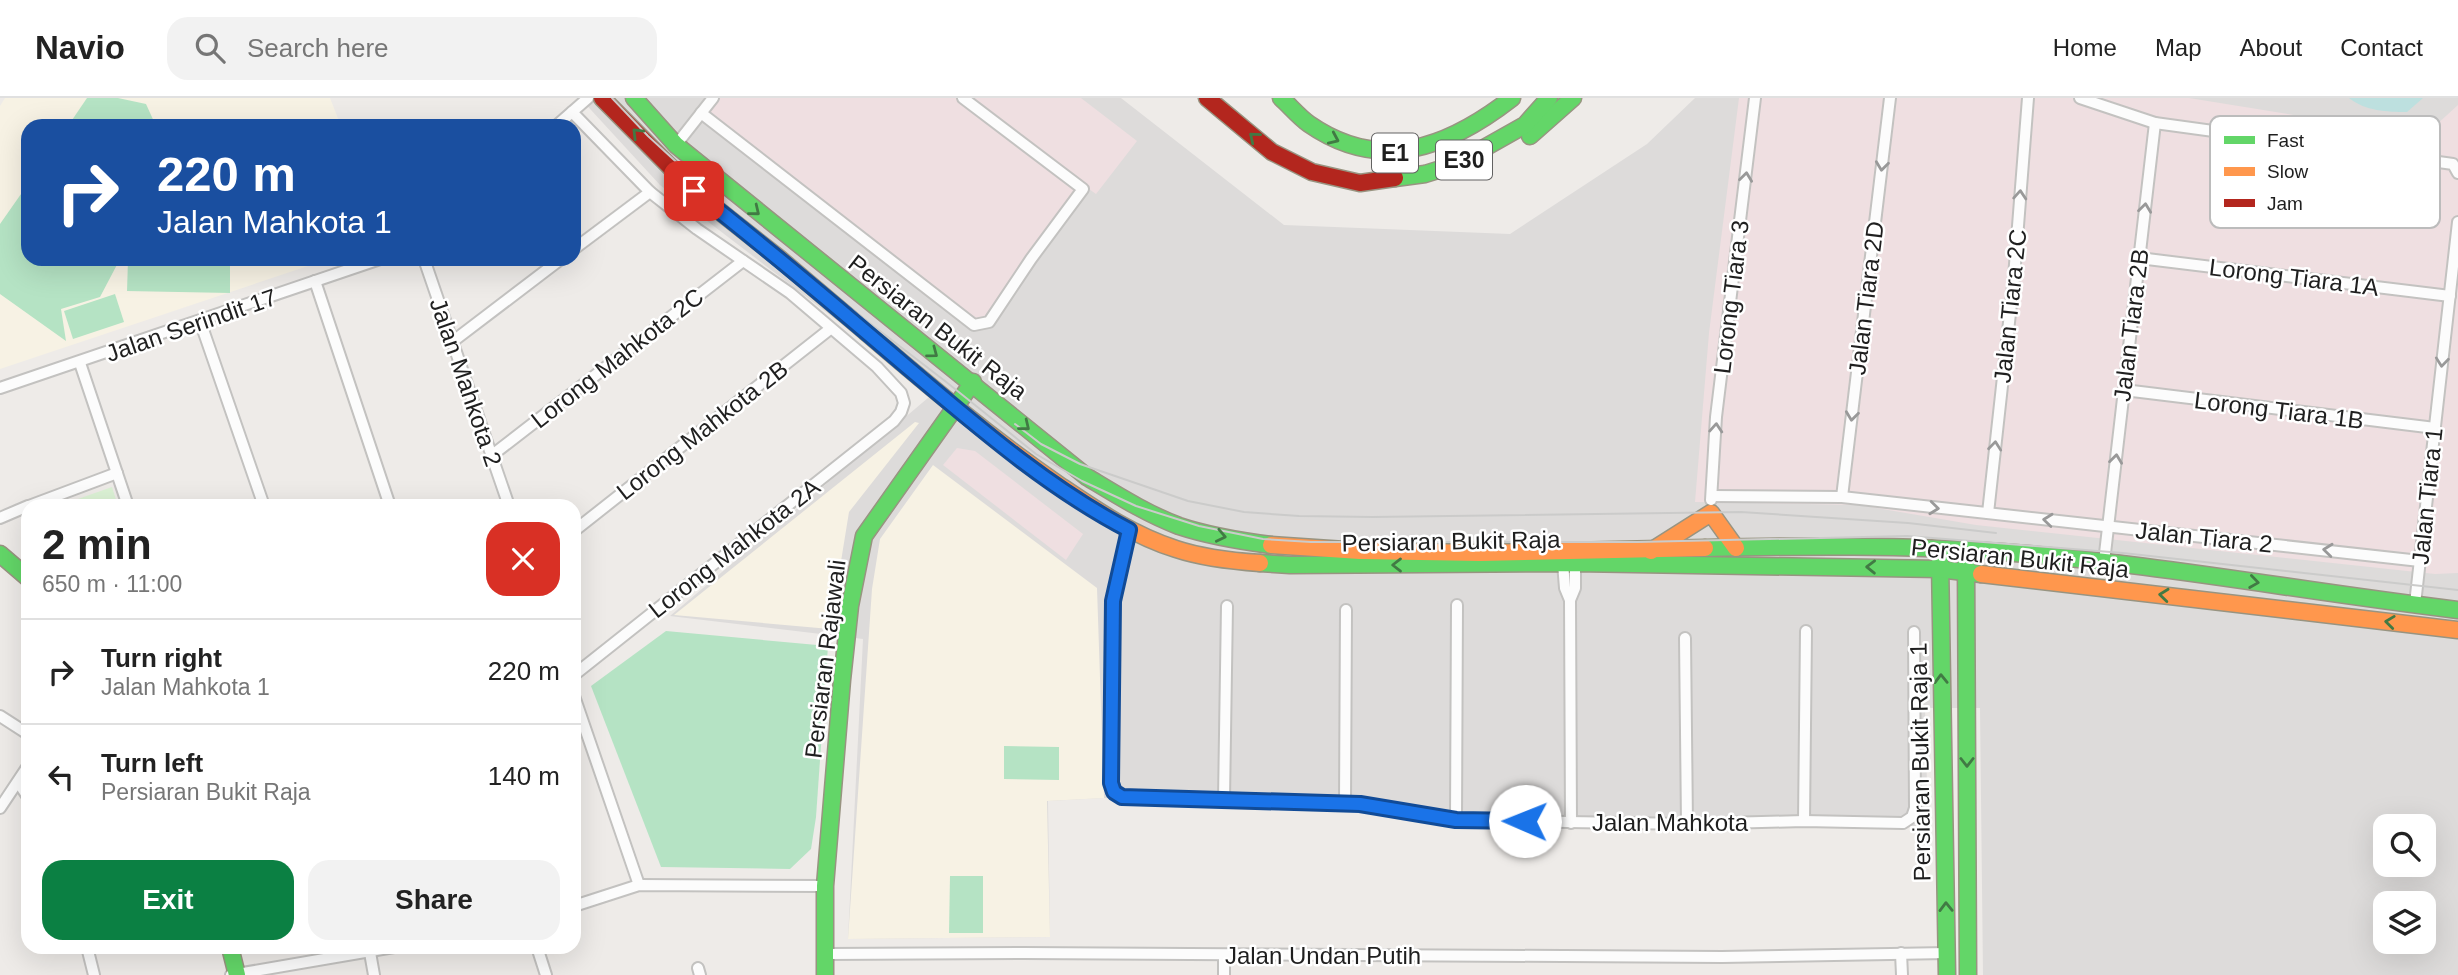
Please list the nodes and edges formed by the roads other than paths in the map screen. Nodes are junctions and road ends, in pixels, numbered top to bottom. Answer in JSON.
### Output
{"nodes":[{"id":1,"x":587,"y":98,"type":"edge"},
{"id":2,"x":602,"y":98,"type":"edge"},
{"id":3,"x":634,"y":98,"type":"edge"},
{"id":4,"x":713,"y":98,"type":"edge"},
{"id":5,"x":963,"y":98,"type":"edge"},
{"id":6,"x":1207,"y":98,"type":"edge"},
{"id":7,"x":1281,"y":98,"type":"edge"},
{"id":8,"x":1512,"y":98,"type":"edge"},
{"id":9,"x":1549,"y":98,"type":"edge"},
{"id":10,"x":1573,"y":98,"type":"edge"},
{"id":11,"x":1755,"y":98,"type":"edge"},
{"id":12,"x":1890,"y":98,"type":"edge"},
{"id":13,"x":2028,"y":98,"type":"edge"},
{"id":14,"x":2080,"y":98,"type":"edge"},
{"id":15,"x":572,"y":112,"type":"junction"},
{"id":16,"x":701,"y":113,"type":"junction"},
{"id":17,"x":564,"y":119,"type":"edge"},
{"id":18,"x":579,"y":119,"type":"edge"},
{"id":19,"x":581,"y":121,"type":"edge"},
{"id":20,"x":2155,"y":123,"type":"junction"},
{"id":21,"x":2210,"y":131,"type":"edge"},
{"id":22,"x":676,"y":145,"type":"junction"},
{"id":23,"x":1360,"y":183,"type":"junction"},
{"id":24,"x":650,"y":192,"type":"junction"},
{"id":25,"x":2458,"y":222,"type":"edge"},
{"id":26,"x":581,"y":245,"type":"edge"},
{"id":27,"x":2139,"y":258,"type":"junction"},
{"id":28,"x":743,"y":261,"type":"junction"},
{"id":29,"x":359,"y":266,"type":"edge"},
{"id":30,"x":426,"y":266,"type":"edge"},
{"id":31,"x":552,"y":266,"type":"edge"},
{"id":32,"x":315,"y":281,"type":"junction"},
{"id":33,"x":2450,"y":296,"type":"junction"},
{"id":34,"x":200,"y":321,"type":"junction"},
{"id":35,"x":830,"y":329,"type":"junction"},
{"id":36,"x":452,"y":342,"type":"junction"},
{"id":37,"x":80,"y":363,"type":"junction"},
{"id":38,"x":973,"y":382,"type":"junction"},
{"id":39,"x":0,"y":388,"type":"edge"},
{"id":40,"x":2124,"y":390,"type":"junction"},
{"id":41,"x":954,"y":407,"type":"junction"},
{"id":42,"x":2435,"y":428,"type":"junction"},
{"id":43,"x":491,"y":456,"type":"junction"},
{"id":44,"x":117,"y":473,"type":"junction"},
{"id":45,"x":1712,"y":496,"type":"junction"},
{"id":46,"x":1842,"y":497,"type":"junction"},
{"id":47,"x":48,"y":499,"type":"edge"},
{"id":48,"x":126,"y":499,"type":"edge"},
{"id":49,"x":262,"y":499,"type":"edge"},
{"id":50,"x":388,"y":499,"type":"edge"},
{"id":51,"x":506,"y":499,"type":"edge"},
{"id":52,"x":21,"y":509,"type":"edge"},
{"id":53,"x":1711,"y":513,"type":"junction"},
{"id":54,"x":1987,"y":513,"type":"junction"},
{"id":55,"x":0,"y":518,"type":"edge"},
{"id":56,"x":581,"y":525,"type":"edge"},
{"id":57,"x":2108,"y":527,"type":"junction"},
{"id":58,"x":1129,"y":530,"type":"junction"},
{"id":59,"x":1736,"y":548,"type":"junction"},
{"id":60,"x":1941,"y":548,"type":"junction"},
{"id":61,"x":1967,"y":550,"type":"junction"},
{"id":62,"x":1651,"y":551,"type":"junction"},
{"id":63,"x":0,"y":554,"type":"edge"},
{"id":64,"x":2420,"y":561,"type":"junction"},
{"id":65,"x":2104,"y":562,"type":"junction"},
{"id":66,"x":1569,"y":563,"type":"junction"},
{"id":67,"x":1940,"y":569,"type":"junction"},
{"id":68,"x":21,"y":572,"type":"edge"},
{"id":69,"x":1966,"y":572,"type":"junction"},
{"id":70,"x":2415,"y":604,"type":"junction"},
{"id":71,"x":1457,"y":605,"type":"dead end"},
{"id":72,"x":1227,"y":606,"type":"dead end"},
{"id":73,"x":1346,"y":610,"type":"dead end"},
{"id":74,"x":2458,"y":610,"type":"edge"},
{"id":75,"x":2458,"y":630,"type":"edge"},
{"id":76,"x":1806,"y":631,"type":"dead end"},
{"id":77,"x":1914,"y":632,"type":"dead end"},
{"id":78,"x":1685,"y":638,"type":"dead end"},
{"id":79,"x":581,"y":669,"type":"edge"},
{"id":80,"x":0,"y":716,"type":"edge"},
{"id":81,"x":581,"y":716,"type":"edge"},
{"id":82,"x":21,"y":730,"type":"edge"},
{"id":83,"x":21,"y":777,"type":"edge"},
{"id":84,"x":18,"y":782,"type":"junction"},
{"id":85,"x":21,"y":786,"type":"edge"},
{"id":86,"x":1224,"y":799,"type":"junction"},
{"id":87,"x":1345,"y":803,"type":"junction"},
{"id":88,"x":0,"y":808,"type":"edge"},
{"id":89,"x":1456,"y":820,"type":"junction"},
{"id":90,"x":1804,"y":821,"type":"junction"},
{"id":91,"x":1571,"y":823,"type":"junction"},
{"id":92,"x":1686,"y":824,"type":"junction"},
{"id":93,"x":639,"y":885,"type":"junction"},
{"id":94,"x":825,"y":886,"type":"junction"},
{"id":95,"x":581,"y":904,"type":"edge"},
{"id":96,"x":1901,"y":953,"type":"junction"},
{"id":97,"x":1947,"y":953,"type":"junction"},
{"id":98,"x":89,"y":954,"type":"edge"},
{"id":99,"x":231,"y":954,"type":"edge"},
{"id":100,"x":343,"y":954,"type":"edge"},
{"id":101,"x":370,"y":954,"type":"edge"},
{"id":102,"x":539,"y":954,"type":"edge"},
{"id":103,"x":825,"y":954,"type":"junction"},
{"id":104,"x":1224,"y":955,"type":"junction"},
{"id":105,"x":94,"y":975,"type":"edge"},
{"id":106,"x":234,"y":975,"type":"edge"},
{"id":107,"x":374,"y":975,"type":"edge"},
{"id":108,"x":546,"y":975,"type":"edge"},
{"id":109,"x":825,"y":975,"type":"edge"},
{"id":110,"x":1224,"y":975,"type":"edge"},
{"id":111,"x":1902,"y":975,"type":"edge"},
{"id":112,"x":1947,"y":975,"type":"edge"},
{"id":113,"x":1968,"y":975,"type":"edge"}],
"edges":[{"from":1,"to":15,"type":"street"},
{"from":41,"to":2,"type":"main road","name":"Persiaran Bukit Raja","one_way":true},
{"from":3,"to":22,"type":"main road","name":"Persiaran Bukit Raja"},
{"from":4,"to":16,"type":"street"},
{"from":5,"to":16,"type":"street"},
{"from":23,"to":6,"type":"main road","number":"E30","one_way":true},
{"from":7,"to":8,"type":"main road","number":"E1","one_way":true},
{"from":9,"to":23,"type":"main road","number":"E30"},
{"from":10,"to":23,"type":"main road"},
{"from":45,"to":11,"type":"street","name":"Lorong Tiara 3","one_way":true},
{"from":12,"to":46,"type":"street","name":"Jalan Tiara 2D","one_way":true},
{"from":54,"to":13,"type":"street","name":"Jalan Tiara 2C","one_way":true},
{"from":14,"to":20,"type":"street"},
{"from":15,"to":17,"type":"street"},
{"from":15,"to":18,"type":"street"},
{"from":16,"to":22,"type":"street"},
{"from":19,"to":24,"type":"street"},
{"from":20,"to":21,"type":"street"},
{"from":27,"to":20,"type":"street","name":"Jalan Tiara 2B","one_way":true},
{"from":22,"to":38,"type":"main road","name":"Persiaran Bukit Raja","one_way":true},
{"from":24,"to":26,"type":"street"},
{"from":24,"to":28,"type":"street"},
{"from":25,"to":33,"type":"street","name":"Jalan Tiara 1"},
{"from":27,"to":33,"type":"street","name":"Lorong Tiara 1A"},
{"from":27,"to":40,"type":"street","name":"Jalan Tiara 2B"},
{"from":28,"to":35,"type":"street"},
{"from":28,"to":43,"type":"street","name":"Lorong Mahkota 2C"},
{"from":29,"to":32,"type":"street","name":"Jalan Serindit 17"},
{"from":30,"to":36,"type":"street","name":"Jalan Mahkota 2"},
{"from":31,"to":36,"type":"street"},
{"from":32,"to":34,"type":"street","name":"Jalan Serindit 17"},
{"from":32,"to":50,"type":"street"},
{"from":33,"to":42,"type":"street","name":"Jalan Tiara 1","one_way":true},
{"from":34,"to":37,"type":"street","name":"Jalan Serindit 17"},
{"from":34,"to":49,"type":"street"},
{"from":35,"to":56,"type":"street","name":"Lorong Mahkota 2B"},
{"from":35,"to":79,"type":"street","name":"Lorong Mahkota 2A"},
{"from":36,"to":43,"type":"street","name":"Jalan Mahkota 2"},
{"from":37,"to":39,"type":"street","name":"Jalan Serindit 17"},
{"from":37,"to":44,"type":"street"},
{"from":38,"to":41,"type":"main road","name":"Persiaran Rajawali"},
{"from":38,"to":62,"type":"main road","name":"Persiaran Bukit Raja","one_way":true},
{"from":40,"to":42,"type":"street","name":"Lorong Tiara 1B"},
{"from":57,"to":40,"type":"street","name":"Jalan Tiara 2B","one_way":true},
{"from":41,"to":58,"type":"main road","name":"Persiaran Bukit Raja"},
{"from":41,"to":94,"type":"main road","name":"Persiaran Rajawali"},
{"from":42,"to":64,"type":"street","name":"Jalan Tiara 1"},
{"from":43,"to":51,"type":"street","name":"Jalan Mahkota 2"},
{"from":44,"to":47,"type":"street"},
{"from":44,"to":48,"type":"street"},
{"from":45,"to":46,"type":"street","name":"Jalan Tiara 2"},
{"from":45,"to":53,"type":"street","name":"Lorong Tiara 3"},
{"from":46,"to":54,"type":"street","name":"Jalan Tiara 2","one_way":true},
{"from":52,"to":55,"type":"street"},
{"from":53,"to":59,"type":"main road"},
{"from":53,"to":62,"type":"main road"},
{"from":57,"to":54,"type":"street","name":"Jalan Tiara 2","one_way":true},
{"from":64,"to":57,"type":"street","name":"Jalan Tiara 2","one_way":true},
{"from":57,"to":65,"type":"street","name":"Jalan Tiara 2B"},
{"from":66,"to":58,"type":"main road","name":"Persiaran Bukit Raja","one_way":true},
{"from":58,"to":86,"type":"street","name":"Jalan Mahkota"},
{"from":59,"to":60,"type":"main road","name":"Persiaran Bukit Raja"},
{"from":59,"to":62,"type":"main road","name":"Persiaran Bukit Raja"},
{"from":60,"to":61,"type":"main road","name":"Persiaran Bukit Raja"},
{"from":60,"to":67,"type":"main road","name":"Persiaran Bukit Raja 1"},
{"from":61,"to":65,"type":"main road","name":"Persiaran Bukit Raja"},
{"from":61,"to":69,"type":"main road","name":"Persiaran Bukit Raja 1"},
{"from":63,"to":68,"type":"main road"},
{"from":64,"to":70,"type":"street","name":"Jalan Tiara 1"},
{"from":65,"to":70,"type":"main road","name":"Persiaran Bukit Raja","one_way":true},
{"from":67,"to":66,"type":"main road","name":"Persiaran Bukit Raja","one_way":true},
{"from":66,"to":91,"type":"street"},
{"from":67,"to":69,"type":"main road","name":"Persiaran Bukit Raja"},
{"from":97,"to":67,"type":"main road","name":"Persiaran Bukit Raja 1","one_way":true},
{"from":75,"to":69,"type":"main road","name":"Persiaran Bukit Raja","one_way":true},
{"from":69,"to":113,"type":"main road","name":"Persiaran Bukit Raja 1","one_way":true},
{"from":70,"to":74,"type":"main road","name":"Persiaran Bukit Raja"},
{"from":71,"to":89,"type":"street"},
{"from":72,"to":86,"type":"street"},
{"from":73,"to":87,"type":"street"},
{"from":76,"to":90,"type":"street"},
{"from":77,"to":90,"type":"street","name":"Jalan Mahkota"},
{"from":78,"to":92,"type":"street"},
{"from":80,"to":82,"type":"street"},
{"from":81,"to":93,"type":"street"},
{"from":83,"to":84,"type":"street"},
{"from":84,"to":85,"type":"street"},
{"from":84,"to":88,"type":"street"},
{"from":86,"to":87,"type":"street","name":"Jalan Mahkota"},
{"from":87,"to":89,"type":"street","name":"Jalan Mahkota"},
{"from":89,"to":91,"type":"street","name":"Jalan Mahkota"},
{"from":90,"to":92,"type":"street","name":"Jalan Mahkota"},
{"from":91,"to":92,"type":"street","name":"Jalan Mahkota"},
{"from":93,"to":94,"type":"street"},
{"from":93,"to":95,"type":"street"},
{"from":94,"to":103,"type":"main road","name":"Persiaran Rajawali"},
{"from":96,"to":97,"type":"street","name":"Jalan Undan Putih"},
{"from":96,"to":104,"type":"street","name":"Jalan Undan Putih"},
{"from":96,"to":111,"type":"street"},
{"from":97,"to":112,"type":"main road","name":"Persiaran Bukit Raja 1"},
{"from":98,"to":105,"type":"street"},
{"from":99,"to":106,"type":"main road"},
{"from":100,"to":106,"type":"street"},
{"from":101,"to":107,"type":"street"},
{"from":102,"to":108,"type":"street"},
{"from":103,"to":104,"type":"street","name":"Jalan Undan Putih"},
{"from":103,"to":109,"type":"main road","name":"Persiaran Rajawali"},
{"from":104,"to":110,"type":"street"}]}
